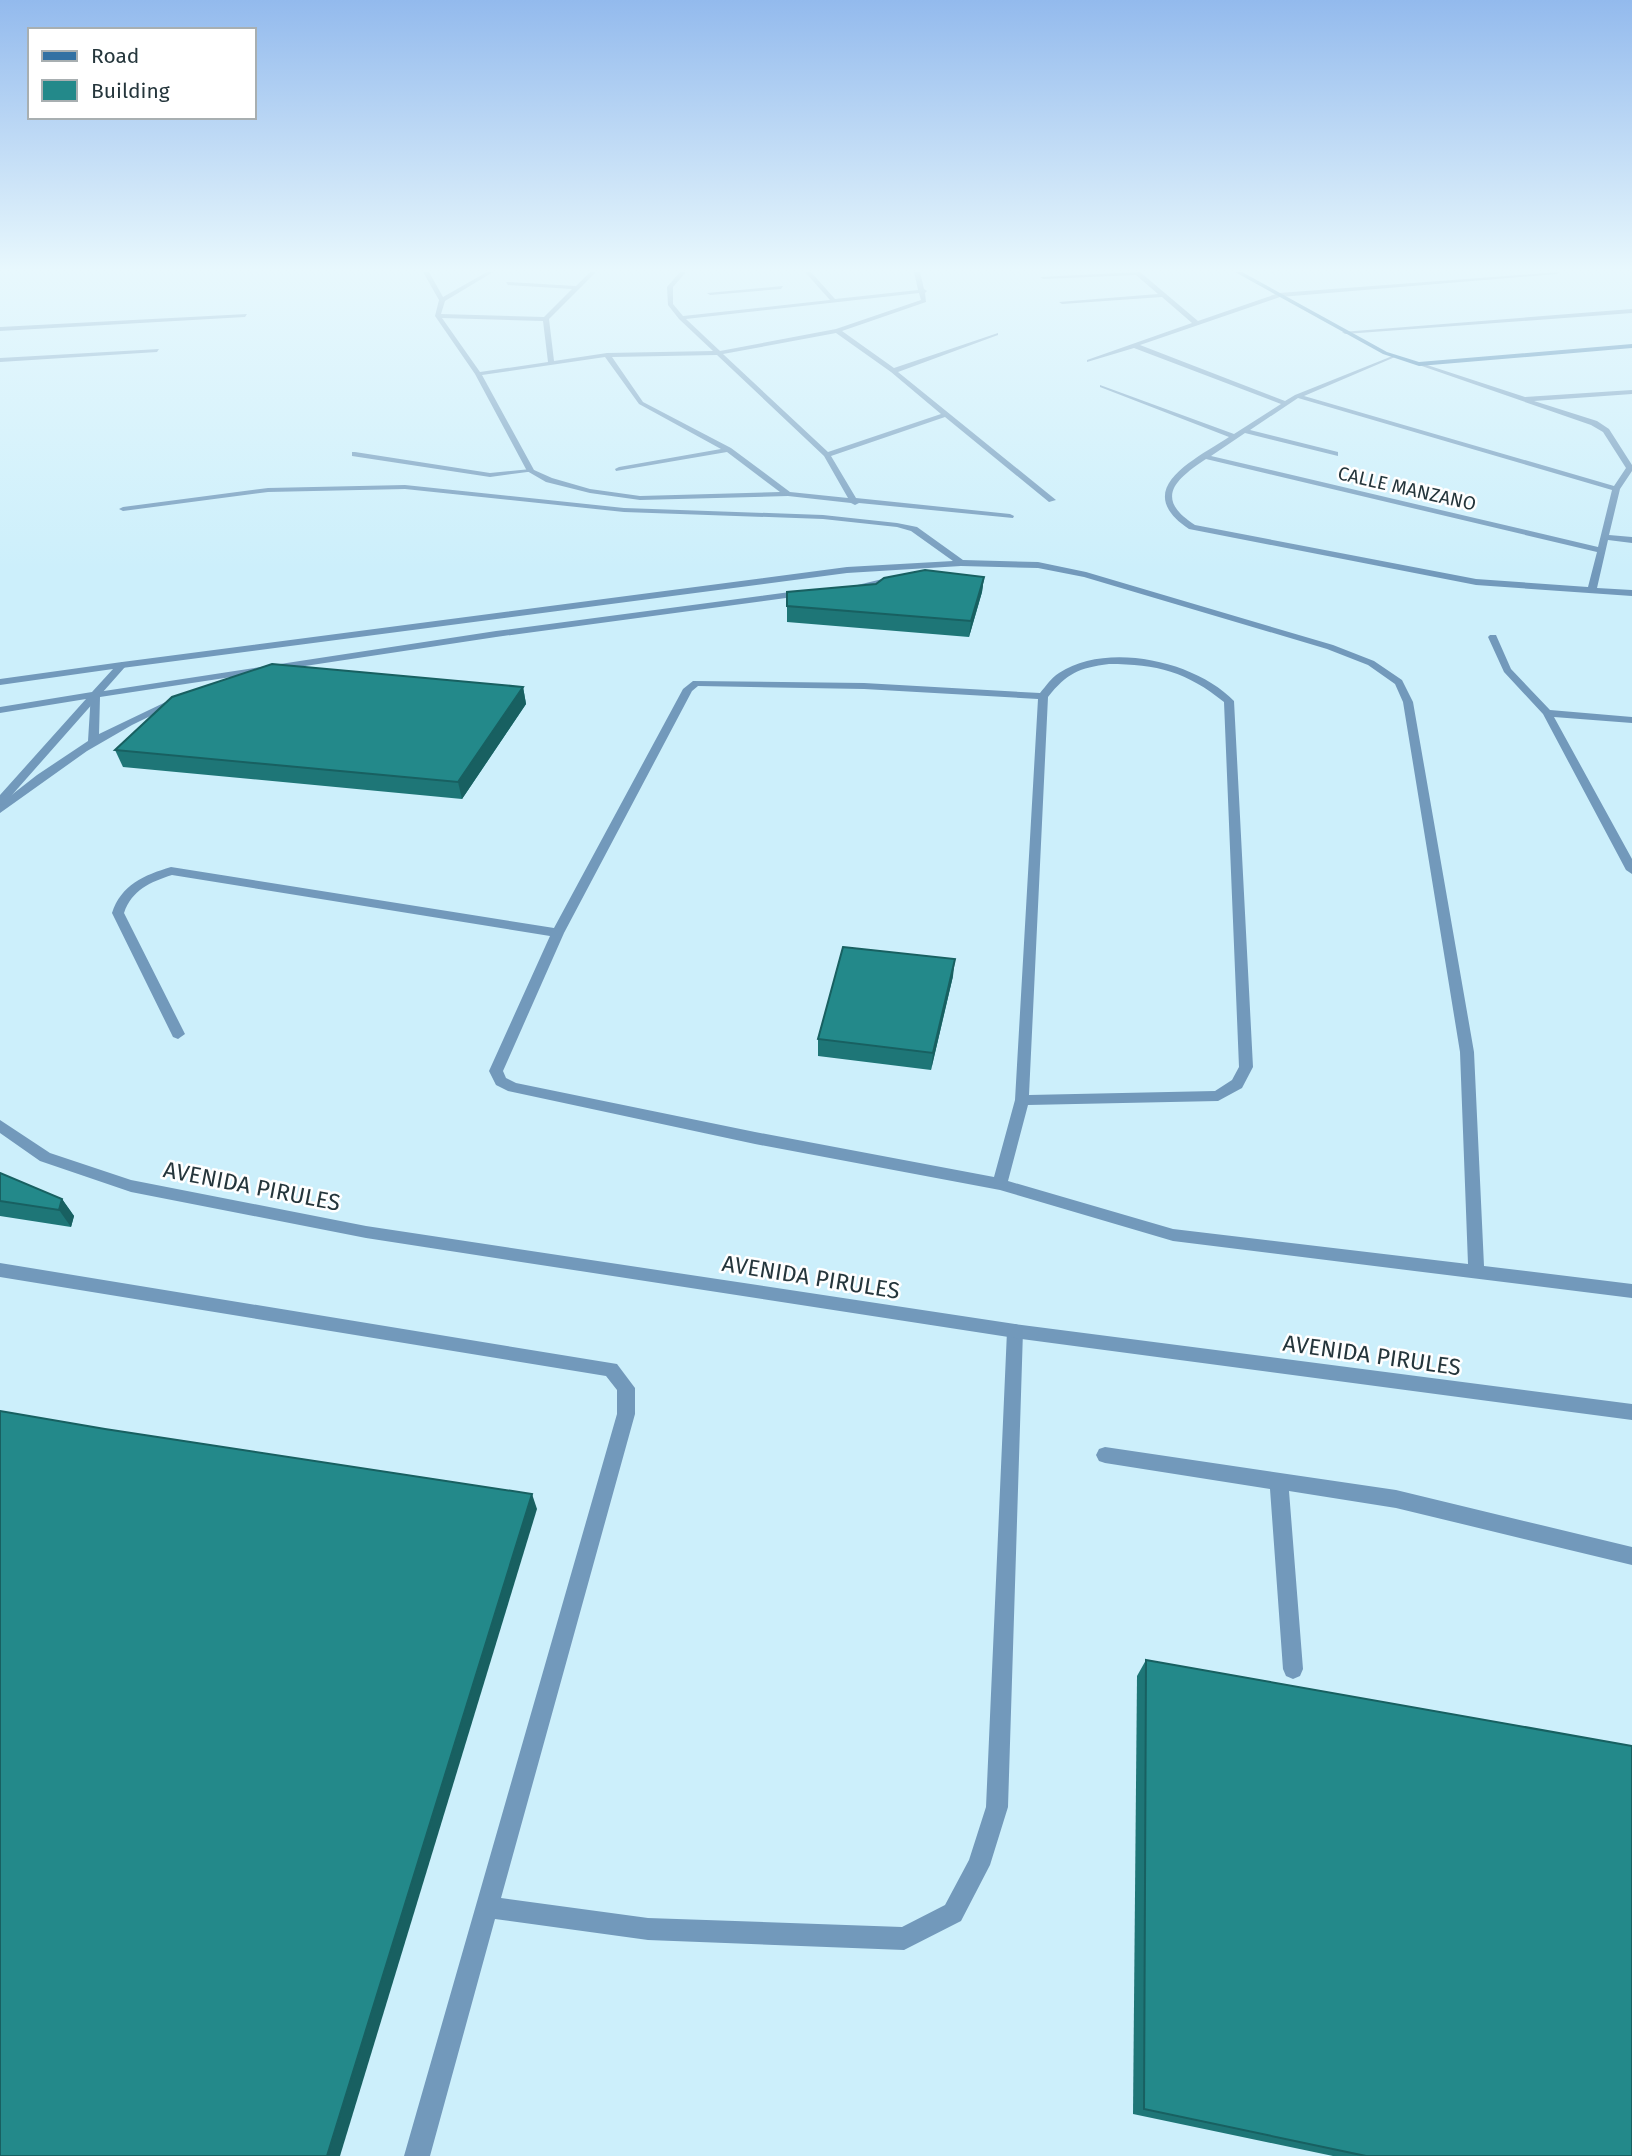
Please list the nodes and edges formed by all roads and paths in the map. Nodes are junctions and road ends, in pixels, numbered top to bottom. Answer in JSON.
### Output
{"nodes":[{"id":1,"x":477,"y":373,"type":"edge"},
{"id":2,"x":619,"y":373,"type":"edge"},
{"id":3,"x":740,"y":373,"type":"edge"},
{"id":4,"x":896,"y":373,"type":"edge"},
{"id":5,"x":1205,"y":373,"type":"edge"},
{"id":6,"x":1353,"y":373,"type":"edge"},
{"id":7,"x":1442,"y":373,"type":"edge"},
{"id":8,"x":1102,"y":386,"type":"dead end"},
{"id":9,"x":1632,"y":395,"type":"edge"},
{"id":10,"x":1297,"y":396,"type":"junction"},
{"id":11,"x":1517,"y":400,"type":"junction"},
{"id":12,"x":1285,"y":403,"type":"junction"},
{"id":13,"x":947,"y":414,"type":"junction"},
{"id":14,"x":1244,"y":430,"type":"junction"},
{"id":15,"x":1235,"y":437,"type":"junction"},
{"id":16,"x":728,"y":450,"type":"junction"},
{"id":17,"x":355,"y":454,"type":"dead end"},
{"id":18,"x":1335,"y":454,"type":"dead end"},
{"id":19,"x":827,"y":455,"type":"junction"},
{"id":20,"x":1206,"y":457,"type":"junction"},
{"id":21,"x":620,"y":469,"type":"dead end"},
{"id":22,"x":531,"y":471,"type":"junction"},
{"id":23,"x":1616,"y":489,"type":"junction"},
{"id":24,"x":788,"y":494,"type":"junction"},
{"id":25,"x":1052,"y":500,"type":"dead end"},
{"id":26,"x":855,"y":503,"type":"junction"},
{"id":27,"x":123,"y":509,"type":"dead end"},
{"id":28,"x":1010,"y":516,"type":"dead end"},
{"id":29,"x":1604,"y":537,"type":"junction"},
{"id":30,"x":1632,"y":540,"type":"edge"},
{"id":31,"x":1600,"y":550,"type":"junction"},
{"id":32,"x":961,"y":563,"type":"junction"},
{"id":33,"x":837,"y":589,"type":"edge"},
{"id":34,"x":1592,"y":590,"type":"junction"},
{"id":35,"x":823,"y":591,"type":"edge"},
{"id":36,"x":1632,"y":593,"type":"edge"},
{"id":37,"x":1493,"y":637,"type":"dead end"},
{"id":38,"x":122,"y":665,"type":"junction"},
{"id":39,"x":281,"y":667,"type":"junction"},
{"id":40,"x":0,"y":682,"type":"edge"},
{"id":41,"x":95,"y":695,"type":"junction"},
{"id":42,"x":1043,"y":696,"type":"junction"},
{"id":43,"x":0,"y":710,"type":"edge"},
{"id":44,"x":1547,"y":713,"type":"junction"},
{"id":45,"x":1632,"y":720,"type":"edge"},
{"id":46,"x":93,"y":741,"type":"junction"},
{"id":47,"x":0,"y":802,"type":"edge"},
{"id":48,"x":0,"y":810,"type":"edge"},
{"id":49,"x":1632,"y":870,"type":"edge"},
{"id":50,"x":558,"y":933,"type":"junction"},
{"id":51,"x":177,"y":1034,"type":"dead end"},
{"id":52,"x":1022,"y":1100,"type":"junction"},
{"id":53,"x":0,"y":1125,"type":"edge"},
{"id":54,"x":1000,"y":1184,"type":"junction"},
{"id":55,"x":0,"y":1270,"type":"edge"},
{"id":56,"x":1476,"y":1273,"type":"junction"},
{"id":57,"x":1632,"y":1291,"type":"edge"},
{"id":58,"x":1016,"y":1331,"type":"junction"},
{"id":59,"x":1632,"y":1412,"type":"edge"},
{"id":60,"x":1105,"y":1455,"type":"dead end"},
{"id":61,"x":1279,"y":1481,"type":"junction"},
{"id":62,"x":1632,"y":1556,"type":"edge"},
{"id":63,"x":1293,"y":1669,"type":"dead end"},
{"id":64,"x":487,"y":1907,"type":"junction"},
{"id":65,"x":417,"y":2156,"type":"edge"}],
"edges":[{"from":1,"to":22,"type":"street"},
{"from":2,"to":16,"type":"street"},
{"from":3,"to":19,"type":"street"},
{"from":4,"to":13,"type":"street"},
{"from":5,"to":12,"type":"street"},
{"from":6,"to":10,"type":"street"},
{"from":7,"to":11,"type":"street"},
{"from":8,"to":15,"type":"street"},
{"from":9,"to":11,"type":"street"},
{"from":10,"to":12,"type":"street"},
{"from":10,"to":23,"type":"street"},
{"from":11,"to":23,"type":"street"},
{"from":12,"to":14,"type":"street"},
{"from":13,"to":19,"type":"street"},
{"from":13,"to":25,"type":"street"},
{"from":14,"to":15,"type":"street"},
{"from":14,"to":18,"type":"street"},
{"from":15,"to":20,"type":"street"},
{"from":16,"to":21,"type":"street"},
{"from":16,"to":24,"type":"street"},
{"from":17,"to":22,"type":"street"},
{"from":19,"to":26,"type":"street"},
{"from":20,"to":31,"type":"street","name":"CALLE MANZANO"},
{"from":20,"to":34,"type":"street"},
{"from":22,"to":24,"type":"street"},
{"from":23,"to":29,"type":"street"},
{"from":24,"to":26,"type":"street"},
{"from":26,"to":28,"type":"street"},
{"from":27,"to":32,"type":"street"},
{"from":29,"to":30,"type":"street"},
{"from":29,"to":31,"type":"street"},
{"from":31,"to":34,"type":"street"},
{"from":32,"to":33,"type":"street"},
{"from":32,"to":38,"type":"street"},
{"from":32,"to":56,"type":"street"},
{"from":34,"to":36,"type":"street"},
{"from":35,"to":39,"type":"street"},
{"from":37,"to":44,"type":"street"},
{"from":38,"to":40,"type":"street"},
{"from":38,"to":41,"type":"street"},
{"from":39,"to":41,"type":"street"},
{"from":39,"to":46,"type":"street"},
{"from":41,"to":43,"type":"street"},
{"from":41,"to":46,"type":"street"},
{"from":41,"to":47,"type":"street"},
{"from":42,"to":50,"type":"street"},
{"from":42,"to":52,"type":"street"},
{"from":42,"to":52,"type":"street"},
{"from":44,"to":45,"type":"street"},
{"from":44,"to":49,"type":"street"},
{"from":46,"to":48,"type":"street"},
{"from":50,"to":51,"type":"street"},
{"from":50,"to":54,"type":"street"},
{"from":52,"to":54,"type":"street"},
{"from":53,"to":58,"type":"street","name":"AVENIDA PIRULES"},
{"from":54,"to":56,"type":"street"},
{"from":55,"to":64,"type":"street"},
{"from":56,"to":57,"type":"street"},
{"from":58,"to":59,"type":"street","name":"AVENIDA PIRULES"},
{"from":58,"to":64,"type":"street"},
{"from":60,"to":61,"type":"street"},
{"from":61,"to":62,"type":"street"},
{"from":61,"to":63,"type":"street"},
{"from":64,"to":65,"type":"street"}]}
